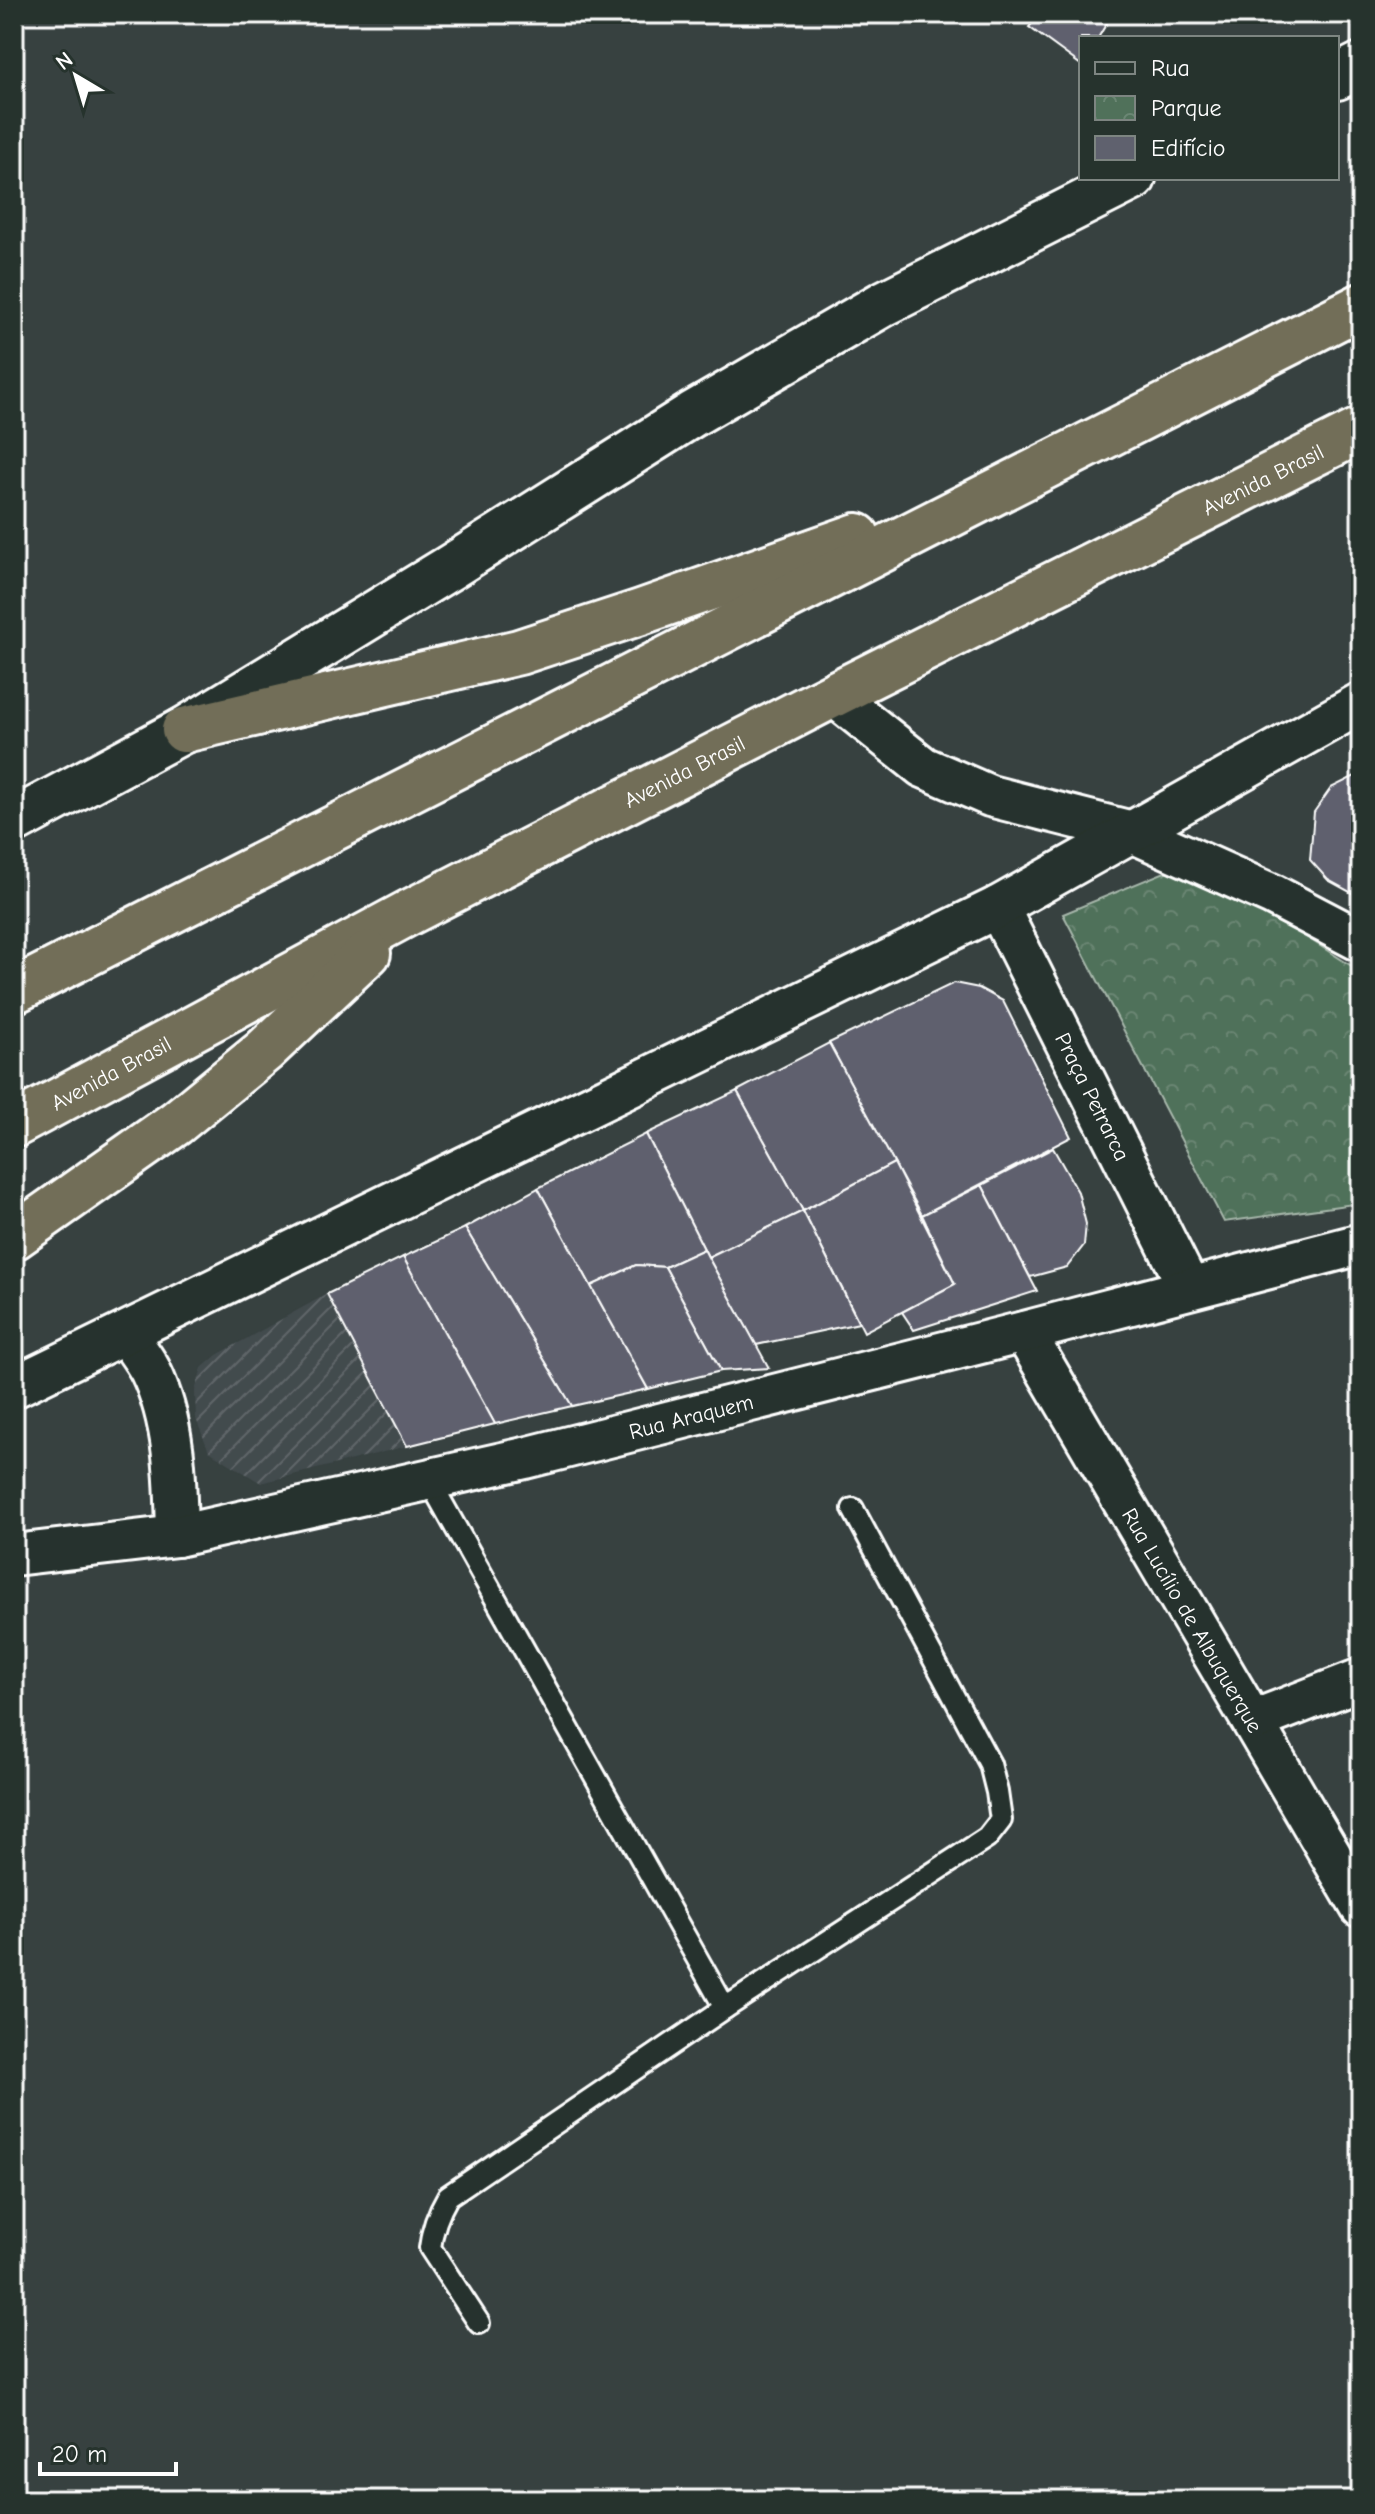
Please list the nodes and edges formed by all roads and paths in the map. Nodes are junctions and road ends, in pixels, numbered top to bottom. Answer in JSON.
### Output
{"nodes":[{"id":1,"x":1361,"y":65,"type":"edge"},
{"id":2,"x":1339,"y":76,"type":"edge"},
{"id":3,"x":1129,"y":180,"type":"edge"},
{"id":4,"x":1361,"y":306,"type":"edge"},
{"id":5,"x":1361,"y":430,"type":"edge"},
{"id":6,"x":1018,"y":480,"type":"junction"},
{"id":7,"x":833,"y":695,"type":"junction"},
{"id":8,"x":1361,"y":703,"type":"edge"},
{"id":9,"x":184,"y":730,"type":"junction"},
{"id":10,"x":14,"y":821,"type":"edge"},
{"id":11,"x":1132,"y":832,"type":"junction"},
{"id":12,"x":998,"y":907,"type":"junction"},
{"id":13,"x":410,"y":912,"type":"junction"},
{"id":14,"x":1361,"y":941,"type":"edge"},
{"id":15,"x":14,"y":991,"type":"edge"},
{"id":16,"x":14,"y":1125,"type":"edge"},
{"id":17,"x":14,"y":1237,"type":"edge"},
{"id":18,"x":1361,"y":1244,"type":"edge"},
{"id":19,"x":1189,"y":1288,"type":"junction"},
{"id":20,"x":1024,"y":1332,"type":"junction"},
{"id":21,"x":126,"y":1333,"type":"junction"},
{"id":22,"x":14,"y":1387,"type":"edge"},
{"id":23,"x":429,"y":1480,"type":"junction"},
{"id":24,"x":853,"y":1509,"type":"dead end"},
{"id":25,"x":177,"y":1536,"type":"junction"},
{"id":26,"x":14,"y":1555,"type":"edge"},
{"id":27,"x":1361,"y":1679,"type":"edge"},
{"id":28,"x":1253,"y":1721,"type":"junction"},
{"id":29,"x":1361,"y":1907,"type":"edge"},
{"id":30,"x":725,"y":2008,"type":"junction"},
{"id":31,"x":479,"y":2323,"type":"dead end"}],
"edges":[{"from":1,"to":2,"type":"street"},
{"from":3,"to":9,"type":"street"},
{"from":4,"to":6,"type":"highway"},
{"from":5,"to":7,"type":"highway","name":"Avenida Brasil"},
{"from":6,"to":9,"type":"highway"},
{"from":6,"to":15,"type":"highway"},
{"from":7,"to":11,"type":"street"},
{"from":7,"to":13,"type":"highway","name":"Avenida Brasil"},
{"from":8,"to":11,"type":"street"},
{"from":9,"to":10,"type":"street"},
{"from":11,"to":12,"type":"street"},
{"from":11,"to":14,"type":"street"},
{"from":12,"to":19,"type":"street","name":"Praça Petrarca"},
{"from":12,"to":21,"type":"street"},
{"from":13,"to":16,"type":"highway","name":"Avenida Brasil"},
{"from":13,"to":17,"type":"highway"},
{"from":18,"to":19,"type":"street","name":"Rua Araquem"},
{"from":19,"to":20,"type":"street","name":"Rua Araquem"},
{"from":20,"to":23,"type":"street","name":"Rua Araquem"},
{"from":20,"to":28,"type":"street","name":"Rua Lucílio de Albuquerque"},
{"from":21,"to":22,"type":"street"},
{"from":21,"to":25,"type":"street"},
{"from":23,"to":25,"type":"street","name":"Rua Araquem"},
{"from":23,"to":30,"type":"lane"},
{"from":24,"to":30,"type":"lane"},
{"from":25,"to":26,"type":"street","name":"Rua Araquem"},
{"from":27,"to":28,"type":"street"},
{"from":28,"to":29,"type":"street","name":"Rua Lucílio de Albuquerque"},
{"from":30,"to":31,"type":"lane"}]}
